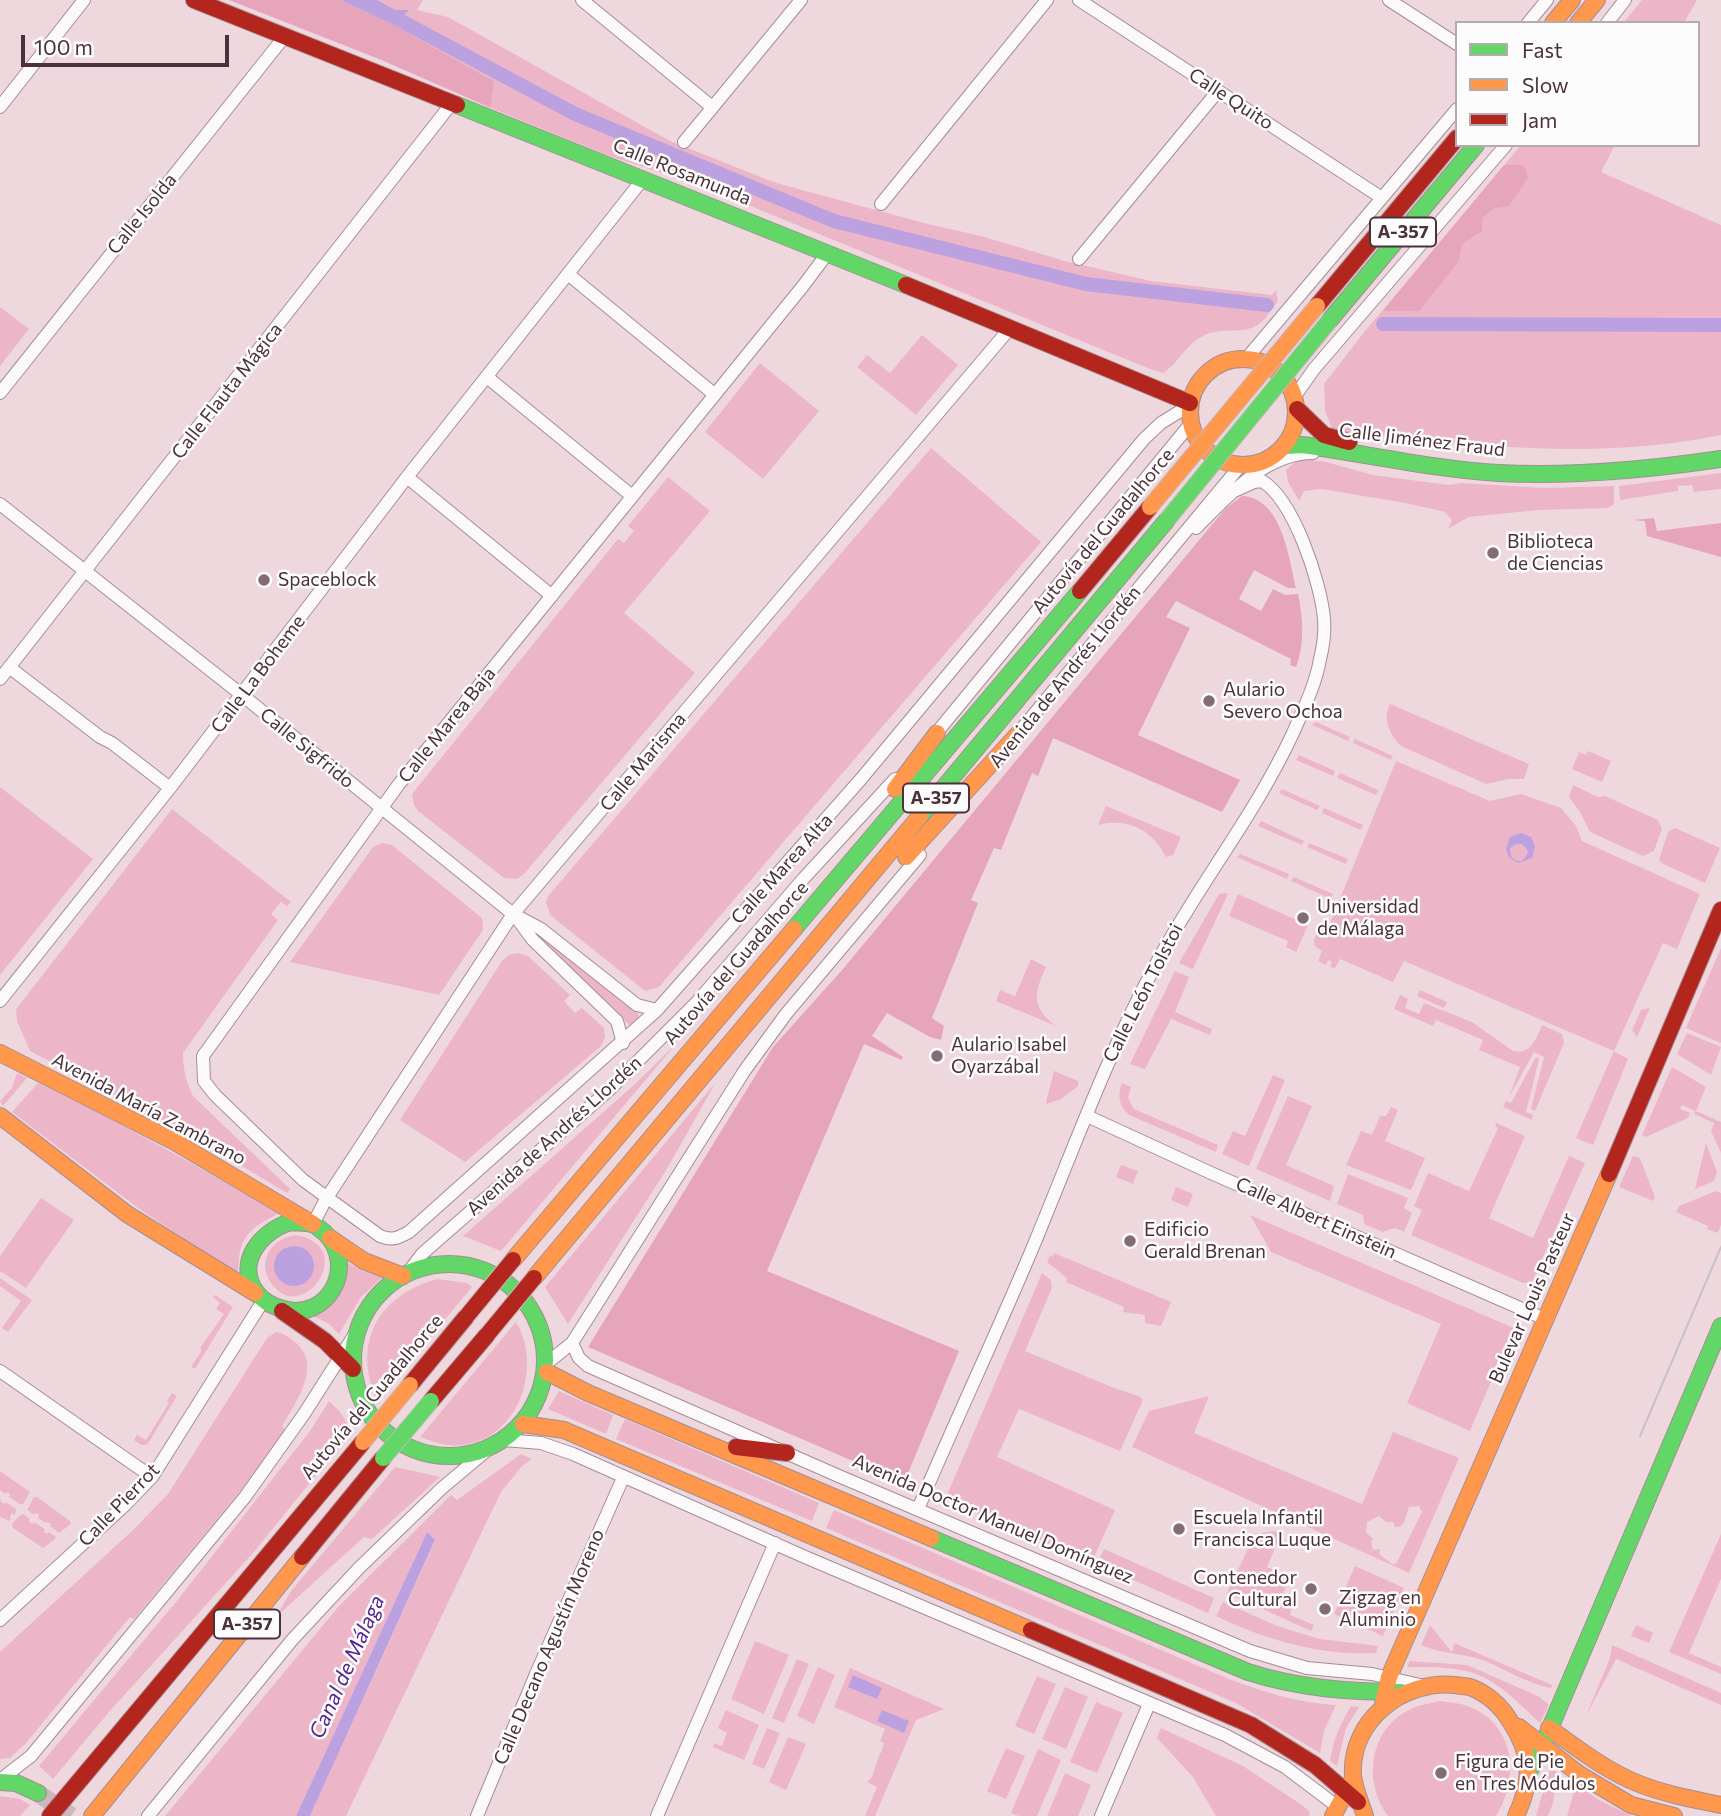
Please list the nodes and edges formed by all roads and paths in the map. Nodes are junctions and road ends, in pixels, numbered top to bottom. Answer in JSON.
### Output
{"nodes":[{"id":1,"x":85,"y":0,"type":"edge"},
{"id":2,"x":194,"y":0,"type":"edge"},
{"id":3,"x":582,"y":0,"type":"edge"},
{"id":4,"x":801,"y":0,"type":"edge"},
{"id":5,"x":1047,"y":0,"type":"edge"},
{"id":6,"x":1079,"y":0,"type":"edge"},
{"id":7,"x":1389,"y":0,"type":"edge"},
{"id":8,"x":1547,"y":0,"type":"edge"},
{"id":9,"x":1572,"y":0,"type":"edge"},
{"id":10,"x":1597,"y":0,"type":"edge"},
{"id":11,"x":1625,"y":0,"type":"edge"},
{"id":12,"x":1530,"y":21,"type":"edge"},
{"id":13,"x":1555,"y":21,"type":"edge"},
{"id":14,"x":1580,"y":21,"type":"edge"},
{"id":15,"x":1608,"y":21,"type":"edge"},
{"id":16,"x":285,"y":36,"type":"junction"},
{"id":17,"x":1455,"y":43,"type":"edge"},
{"id":18,"x":1218,"y":91,"type":"junction"},
{"id":19,"x":452,"y":103,"type":"junction"},
{"id":20,"x":0,"y":107,"type":"edge"},
{"id":21,"x":712,"y":107,"type":"junction"},
{"id":22,"x":1455,"y":111,"type":"edge"},
{"id":23,"x":1455,"y":140,"type":"edge"},
{"id":24,"x":684,"y":142,"type":"dead end"},
{"id":25,"x":1474,"y":147,"type":"edge"},
{"id":26,"x":1504,"y":147,"type":"edge"},
{"id":27,"x":643,"y":179,"type":"junction"},
{"id":28,"x":1382,"y":198,"type":"junction"},
{"id":29,"x":881,"y":204,"type":"dead end"},
{"id":30,"x":827,"y":254,"type":"junction"},
{"id":31,"x":1079,"y":259,"type":"dead end"},
{"id":32,"x":568,"y":274,"type":"junction"},
{"id":33,"x":1011,"y":327,"type":"junction"},
{"id":34,"x":1246,"y":359,"type":"junction"},
{"id":35,"x":487,"y":377,"type":"junction"},
{"id":36,"x":1202,"y":377,"type":"junction"},
{"id":37,"x":1152,"y":387,"type":"junction"},
{"id":38,"x":0,"y":393,"type":"edge"},
{"id":39,"x":714,"y":394,"type":"junction"},
{"id":40,"x":1296,"y":403,"type":"junction"},
{"id":41,"x":1190,"y":404,"type":"junction"},
{"id":42,"x":1192,"y":422,"type":"junction"},
{"id":43,"x":1284,"y":446,"type":"junction"},
{"id":44,"x":1721,"y":448,"type":"edge"},
{"id":45,"x":1350,"y":452,"type":"junction"},
{"id":46,"x":1721,"y":459,"type":"edge"},
{"id":47,"x":1240,"y":466,"type":"junction"},
{"id":48,"x":407,"y":478,"type":"junction"},
{"id":49,"x":1234,"y":491,"type":"junction"},
{"id":50,"x":632,"y":496,"type":"junction"},
{"id":51,"x":0,"y":504,"type":"edge"},
{"id":52,"x":86,"y":571,"type":"junction"},
{"id":53,"x":1144,"y":581,"type":"junction"},
{"id":54,"x":552,"y":596,"type":"junction"},
{"id":55,"x":9,"y":667,"type":"junction"},
{"id":56,"x":0,"y":678,"type":"edge"},
{"id":57,"x":242,"y":695,"type":"junction"},
{"id":58,"x":937,"y":733,"type":"junction"},
{"id":59,"x":1017,"y":734,"type":"junction"},
{"id":60,"x":170,"y":788,"type":"junction"},
{"id":61,"x":380,"y":808,"type":"junction"},
{"id":62,"x":1721,"y":910,"type":"edge"},
{"id":63,"x":513,"y":914,"type":"junction"},
{"id":64,"x":732,"y":999,"type":"junction"},
{"id":65,"x":0,"y":1001,"type":"edge"},
{"id":66,"x":657,"y":1010,"type":"junction"},
{"id":67,"x":623,"y":1043,"type":"junction"},
{"id":68,"x":0,"y":1054,"type":"edge"},
{"id":69,"x":704,"y":1074,"type":"junction"},
{"id":70,"x":1087,"y":1115,"type":"junction"},
{"id":71,"x":0,"y":1116,"type":"edge"},
{"id":72,"x":326,"y":1199,"type":"junction"},
{"id":73,"x":313,"y":1224,"type":"junction"},
{"id":74,"x":327,"y":1236,"type":"junction"},
{"id":75,"x":405,"y":1275,"type":"junction"},
{"id":76,"x":259,"y":1297,"type":"junction"},
{"id":77,"x":282,"y":1310,"type":"junction"},
{"id":78,"x":1545,"y":1319,"type":"junction"},
{"id":79,"x":1721,"y":1326,"type":"edge"},
{"id":80,"x":572,"y":1343,"type":"junction"},
{"id":81,"x":347,"y":1363,"type":"junction"},
{"id":82,"x":547,"y":1368,"type":"junction"},
{"id":83,"x":0,"y":1371,"type":"edge"},
{"id":84,"x":523,"y":1424,"type":"junction"},
{"id":85,"x":497,"y":1444,"type":"junction"},
{"id":86,"x":710,"y":1444,"type":"junction"},
{"id":87,"x":787,"y":1453,"type":"junction"},
{"id":88,"x":152,"y":1477,"type":"junction"},
{"id":89,"x":623,"y":1478,"type":"junction"},
{"id":90,"x":918,"y":1509,"type":"junction"},
{"id":91,"x":775,"y":1543,"type":"junction"},
{"id":92,"x":0,"y":1620,"type":"edge"},
{"id":93,"x":1389,"y":1691,"type":"junction"},
{"id":94,"x":1149,"y":1704,"type":"junction"},
{"id":95,"x":1516,"y":1726,"type":"junction"},
{"id":96,"x":1549,"y":1728,"type":"junction"},
{"id":97,"x":1542,"y":1747,"type":"junction"},
{"id":98,"x":96,"y":1760,"type":"junction"},
{"id":99,"x":1528,"y":1774,"type":"junction"},
{"id":100,"x":0,"y":1781,"type":"edge"},
{"id":101,"x":38,"y":1793,"type":"tunnel mouth"},
{"id":102,"x":1356,"y":1797,"type":"edge"},
{"id":103,"x":1721,"y":1805,"type":"edge"},
{"id":104,"x":1335,"y":1811,"type":"edge"},
{"id":105,"x":35,"y":1816,"type":"edge"},
{"id":106,"x":50,"y":1816,"type":"edge"},
{"id":107,"x":92,"y":1816,"type":"edge"},
{"id":108,"x":148,"y":1816,"type":"edge"},
{"id":109,"x":477,"y":1816,"type":"edge"},
{"id":110,"x":657,"y":1816,"type":"edge"},
{"id":111,"x":1101,"y":1816,"type":"edge"},
{"id":112,"x":1516,"y":1816,"type":"edge"},
{"id":113,"x":1674,"y":1816,"type":"edge"}],
"edges":[{"from":1,"to":20,"type":"street"},
{"from":2,"to":16,"type":"main road","name":"Calle Rosamunda"},
{"from":3,"to":21,"type":"street"},
{"from":4,"to":21,"type":"street"},
{"from":5,"to":29,"type":"street"},
{"from":6,"to":18,"type":"street","name":"Calle Quito"},
{"from":7,"to":17,"type":"street"},
{"from":8,"to":12,"type":"street"},
{"from":9,"to":13,"type":"main road"},
{"from":10,"to":14,"type":"main road"},
{"from":11,"to":15,"type":"street"},
{"from":16,"to":19,"type":"main road","name":"Calle Rosamunda"},
{"from":16,"to":38,"type":"street","name":"Calle Isolda"},
{"from":18,"to":28,"type":"street","name":"Calle Quito"},
{"from":18,"to":31,"type":"street"},
{"from":19,"to":27,"type":"main road","name":"Calle Rosamunda"},
{"from":19,"to":52,"type":"street","name":"Calle Flauta Mágica"},
{"from":21,"to":24,"type":"street"},
{"from":22,"to":28,"type":"street"},
{"from":23,"to":64,"type":"main road","name":"Autovía del Guadalhorce","number":"A-357","bridge":true},
{"from":25,"to":69,"type":"main road","number":"A-357","bridge":true},
{"from":26,"to":40,"type":"street"},
{"from":27,"to":30,"type":"main road","name":"Calle Rosamunda"},
{"from":27,"to":32,"type":"street","name":"Calle La Boheme"},
{"from":28,"to":34,"type":"street"},
{"from":30,"to":33,"type":"main road","name":"Calle Rosamunda"},
{"from":30,"to":39,"type":"street","name":"Calle Marea Baja"},
{"from":32,"to":35,"type":"street","name":"Calle La Boheme"},
{"from":32,"to":39,"type":"street"},
{"from":33,"to":37,"type":"main road","name":"Calle Rosamunda"},
{"from":33,"to":63,"type":"street","name":"Calle Marisma"},
{"from":34,"to":36,"type":"main road"},
{"from":34,"to":40,"type":"main road"},
{"from":35,"to":48,"type":"street","name":"Calle La Boheme"},
{"from":35,"to":50,"type":"street"},
{"from":36,"to":37,"type":"main road","name":"Calle Rosamunda"},
{"from":36,"to":41,"type":"main road"},
{"from":37,"to":41,"type":"main road","name":"Calle Rosamunda"},
{"from":39,"to":50,"type":"street","name":"Calle Marea Baja"},
{"from":40,"to":43,"type":"main road"},
{"from":40,"to":44,"type":"main road","name":"Calle Jiménez Fraud"},
{"from":41,"to":42,"type":"main road"},
{"from":41,"to":66,"type":"street","name":"Calle Marea Alta"},
{"from":42,"to":47,"type":"main road"},
{"from":42,"to":58,"type":"street","name":"Avenida de Andrés Llordén"},
{"from":43,"to":45,"type":"main road","name":"Calle Jiménez Fraud"},
{"from":43,"to":47,"type":"main road"},
{"from":45,"to":46,"type":"main road","name":"Calle Jiménez Fraud"},
{"from":45,"to":49,"type":"street"},
{"from":47,"to":53,"type":"street","name":"Avenida de Andrés Llordén"},
{"from":48,"to":54,"type":"street"},
{"from":48,"to":57,"type":"street","name":"Calle La Boheme"},
{"from":49,"to":53,"type":"street"},
{"from":49,"to":70,"type":"street","name":"Calle León Tolstoi"},
{"from":50,"to":54,"type":"street","name":"Calle Marea Baja"},
{"from":51,"to":52,"type":"street","name":"Calle Sigfrido"},
{"from":52,"to":55,"type":"street","name":"Calle Flauta Mágica"},
{"from":52,"to":57,"type":"street","name":"Calle Sigfrido"},
{"from":53,"to":59,"type":"street","name":"Avenida de Andrés Llordén"},
{"from":54,"to":61,"type":"street","name":"Calle Marea Baja"},
{"from":55,"to":56,"type":"street","name":"Calle Flauta Mágica"},
{"from":55,"to":60,"type":"street"},
{"from":57,"to":60,"type":"street","name":"Calle La Boheme"},
{"from":57,"to":61,"type":"street","name":"Calle Sigfrido"},
{"from":58,"to":64,"type":"main road"},
{"from":58,"to":75,"type":"street","name":"Avenida de Andrés Llordén"},
{"from":59,"to":69,"type":"main road"},
{"from":59,"to":80,"type":"street","name":"Avenida de Andrés Llordén"},
{"from":60,"to":65,"type":"street","name":"Calle La Boheme"},
{"from":61,"to":63,"type":"street","name":"Calle Sigfrido"},
{"from":61,"to":72,"type":"street","name":"Calle Marea Baja"},
{"from":62,"to":78,"type":"main road","name":"Bulevar Louis Pasteur"},
{"from":63,"to":66,"type":"street","name":"Calle Sigfrido"},
{"from":63,"to":67,"type":"street","name":"Calle Sigfrido"},
{"from":63,"to":72,"type":"street","name":"Calle Marisma"},
{"from":64,"to":98,"type":"main road","name":"Autovía del Guadalhorce","number":"A-357","bridge":true},
{"from":66,"to":67,"type":"street","name":"Calle Marea Alta"},
{"from":67,"to":72,"type":"street","name":"Calle Marea Alta"},
{"from":68,"to":73,"type":"main road","name":"Avenida María Zambrano"},
{"from":69,"to":107,"type":"main road","number":"A-357","bridge":true},
{"from":70,"to":78,"type":"street","name":"Calle Albert Einstein"},
{"from":70,"to":90,"type":"street","name":"Calle León Tolstoi"},
{"from":71,"to":76,"type":"main road"},
{"from":72,"to":73,"type":"street","name":"Calle Marisma"},
{"from":73,"to":74,"type":"main road"},
{"from":73,"to":76,"type":"main road"},
{"from":74,"to":75,"type":"main road"},
{"from":74,"to":77,"type":"main road"},
{"from":75,"to":81,"type":"main road"},
{"from":75,"to":82,"type":"main road"},
{"from":76,"to":77,"type":"main road"},
{"from":76,"to":88,"type":"street","name":"Calle Pierrot"},
{"from":77,"to":81,"type":"main road"},
{"from":78,"to":93,"type":"main road","name":"Bulevar Louis Pasteur"},
{"from":79,"to":96,"type":"main road"},
{"from":80,"to":82,"type":"street","name":"Avenida de Andrés Llordén"},
{"from":80,"to":87,"type":"street","name":"Avenida Doctor Manuel Domínguez"},
{"from":81,"to":85,"type":"main road"},
{"from":81,"to":100,"type":"street"},
{"from":82,"to":84,"type":"main road"},
{"from":82,"to":86,"type":"main road","name":"Avenida Doctor Manuel Domínguez"},
{"from":83,"to":88,"type":"street"},
{"from":84,"to":85,"type":"main road"},
{"from":84,"to":102,"type":"main road"},
{"from":85,"to":89,"type":"street"},
{"from":85,"to":108,"type":"street"},
{"from":86,"to":87,"type":"main road"},
{"from":86,"to":93,"type":"main road","name":"Avenida Doctor Manuel Domínguez"},
{"from":87,"to":90,"type":"street","name":"Avenida Doctor Manuel Domínguez"},
{"from":88,"to":92,"type":"street","name":"Calle Pierrot"},
{"from":89,"to":91,"type":"street"},
{"from":89,"to":109,"type":"street","name":"Calle Decano Agustín Moreno"},
{"from":90,"to":93,"type":"street","name":"Avenida Doctor Manuel Domínguez"},
{"from":91,"to":94,"type":"street"},
{"from":91,"to":110,"type":"street"},
{"from":93,"to":95,"type":"main road"},
{"from":93,"to":102,"type":"main road","name":"Bulevar Louis Pasteur"},
{"from":94,"to":104,"type":"street"},
{"from":94,"to":111,"type":"street"},
{"from":95,"to":97,"type":"main road"},
{"from":95,"to":99,"type":"main road"},
{"from":96,"to":97,"type":"main road"},
{"from":96,"to":103,"type":"main road"},
{"from":97,"to":99,"type":"main road"},
{"from":97,"to":113,"type":"main road"},
{"from":98,"to":105,"type":"main road"},
{"from":98,"to":106,"type":"main road","name":"Autovía del Guadalhorce","number":"A-357"},
{"from":99,"to":112,"type":"main road"},
{"from":100,"to":101,"type":"main road"},
{"from":102,"to":104,"type":"main road"}]}
